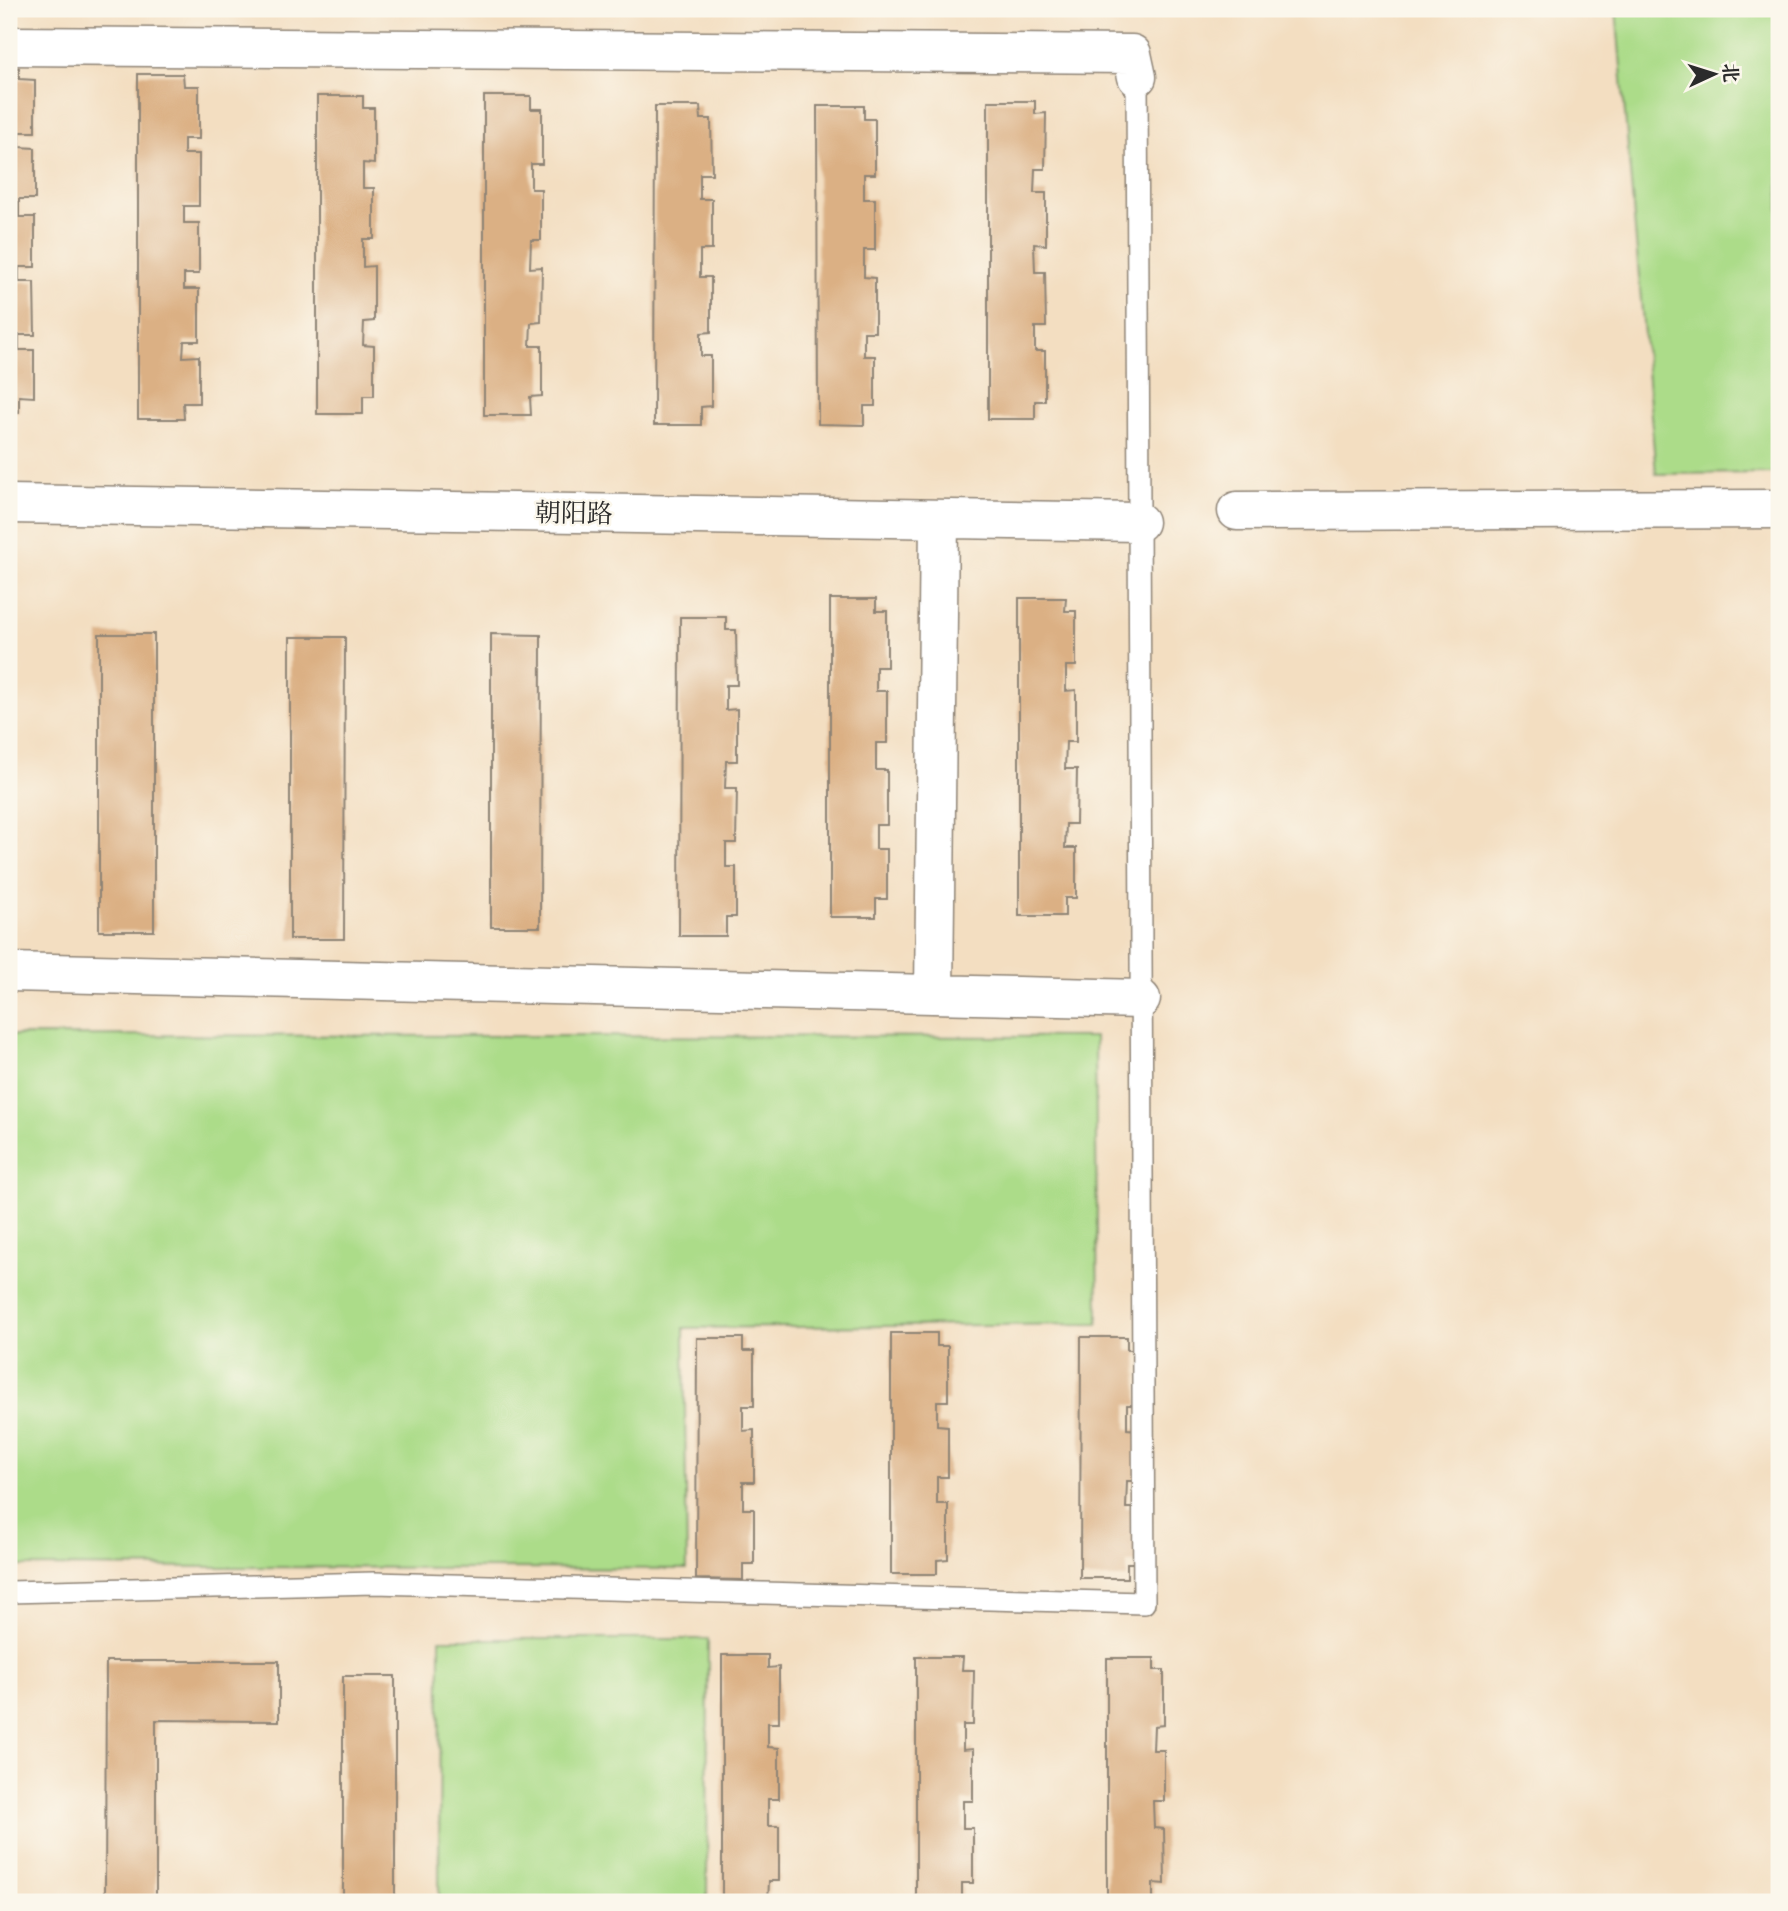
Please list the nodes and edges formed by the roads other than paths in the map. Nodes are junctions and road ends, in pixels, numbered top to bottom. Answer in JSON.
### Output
{"nodes":[{"id":1,"x":9,"y":46,"type":"edge"},
{"id":2,"x":1137,"y":77,"type":"joint"},
{"id":3,"x":9,"y":504,"type":"edge"},
{"id":4,"x":1779,"y":509,"type":"edge"},
{"id":5,"x":1237,"y":511,"type":"dead end"},
{"id":6,"x":939,"y":519,"type":"junction"},
{"id":7,"x":1139,"y":522,"type":"junction"},
{"id":8,"x":9,"y":972,"type":"edge"},
{"id":9,"x":934,"y":994,"type":"junction"},
{"id":10,"x":1141,"y":999,"type":"junction"},
{"id":11,"x":9,"y":1592,"type":"edge"}],
"edges":[{"from":1,"to":2,"type":"street"},
{"from":2,"to":7,"type":"lane"},
{"from":3,"to":6,"type":"street","name":"朝阳路"},
{"from":4,"to":5,"type":"street"},
{"from":6,"to":7,"type":"street","name":"朝阳路"},
{"from":6,"to":9,"type":"street"},
{"from":7,"to":10,"type":"lane"},
{"from":8,"to":9,"type":"street"},
{"from":9,"to":10,"type":"street"},
{"from":10,"to":11,"type":"lane"}]}
